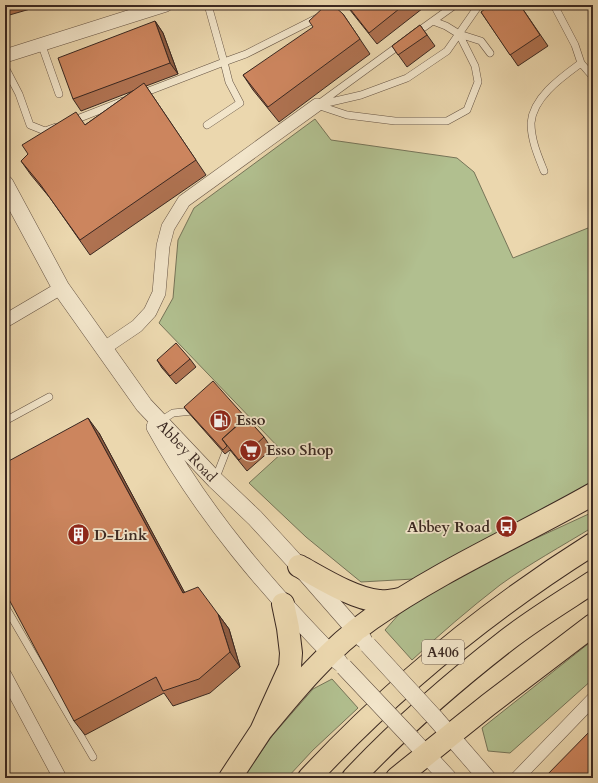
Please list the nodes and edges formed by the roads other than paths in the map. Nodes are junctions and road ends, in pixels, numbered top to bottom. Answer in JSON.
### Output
{"nodes":[{"id":1,"x":166,"y":5,"type":"edge"},
{"id":2,"x":208,"y":5,"type":"edge"},
{"id":3,"x":455,"y":5,"type":"edge"},
{"id":4,"x":479,"y":5,"type":"edge"},
{"id":5,"x":554,"y":5,"type":"edge"},
{"id":6,"x":324,"y":14,"type":"edge"},
{"id":7,"x":434,"y":20,"type":"junction"},
{"id":8,"x":459,"y":34,"type":"junction"},
{"id":9,"x":41,"y":43,"type":"junction"},
{"id":10,"x":490,"y":53,"type":"dead end"},
{"id":11,"x":5,"y":56,"type":"edge"},
{"id":12,"x":224,"y":62,"type":"junction"},
{"id":13,"x":581,"y":64,"type":"junction"},
{"id":14,"x":5,"y":67,"type":"edge"},
{"id":15,"x":593,"y":77,"type":"edge"},
{"id":16,"x":59,"y":94,"type":"dead end"},
{"id":17,"x":317,"y":105,"type":"junction"},
{"id":18,"x":207,"y":125,"type":"dead end"},
{"id":19,"x":544,"y":171,"type":"dead end"},
{"id":20,"x":5,"y":184,"type":"edge"},
{"id":21,"x":61,"y":288,"type":"junction"},
{"id":22,"x":5,"y":321,"type":"edge"},
{"id":23,"x":103,"y":349,"type":"junction"},
{"id":24,"x":49,"y":397,"type":"dead end"},
{"id":25,"x":198,"y":416,"type":"edge"},
{"id":26,"x":5,"y":421,"type":"edge"},
{"id":27,"x":157,"y":424,"type":"junction"},
{"id":28,"x":218,"y":438,"type":"edge"},
{"id":29,"x":215,"y":480,"type":"junction"},
{"id":30,"x":593,"y":494,"type":"edge"},
{"id":31,"x":593,"y":544,"type":"edge"},
{"id":32,"x":299,"y":566,"type":"junction"},
{"id":33,"x":593,"y":582,"type":"edge"},
{"id":34,"x":401,"y":599,"type":"junction"},
{"id":35,"x":283,"y":604,"type":"junction"},
{"id":36,"x":5,"y":606,"type":"edge"},
{"id":37,"x":593,"y":624,"type":"edge"},
{"id":38,"x":362,"y":638,"type":"junction"},
{"id":39,"x":338,"y":661,"type":"junction"},
{"id":40,"x":5,"y":675,"type":"edge"},
{"id":41,"x":593,"y":699,"type":"edge"},
{"id":42,"x":261,"y":731,"type":"junction"},
{"id":43,"x":450,"y":735,"type":"junction"},
{"id":44,"x":419,"y":746,"type":"junction"},
{"id":45,"x":93,"y":757,"type":"dead end"},
{"id":46,"x":60,"y":778,"type":"edge"},
{"id":47,"x":230,"y":778,"type":"edge"},
{"id":48,"x":309,"y":778,"type":"edge"},
{"id":49,"x":353,"y":778,"type":"edge"},
{"id":50,"x":397,"y":778,"type":"edge"},
{"id":51,"x":448,"y":778,"type":"edge"},
{"id":52,"x":487,"y":778,"type":"edge"},
{"id":53,"x":517,"y":778,"type":"edge"}],
"edges":[{"from":1,"to":9,"type":"street"},
{"from":2,"to":12,"type":"lane"},
{"from":3,"to":7,"type":"lane"},
{"from":4,"to":8,"type":"lane"},
{"from":5,"to":13,"type":"lane"},
{"from":6,"to":12,"type":"lane"},
{"from":7,"to":8,"type":"lane"},
{"from":7,"to":17,"type":"lane"},
{"from":8,"to":10,"type":"lane"},
{"from":8,"to":17,"type":"lane"},
{"from":8,"to":17,"type":"lane"},
{"from":9,"to":11,"type":"street"},
{"from":9,"to":16,"type":"lane"},
{"from":12,"to":14,"type":"lane"},
{"from":12,"to":18,"type":"lane"},
{"from":13,"to":15,"type":"lane"},
{"from":13,"to":19,"type":"lane"},
{"from":17,"to":23,"type":"street"},
{"from":20,"to":21,"type":"street"},
{"from":21,"to":22,"type":"street"},
{"from":21,"to":23,"type":"street"},
{"from":23,"to":27,"type":"street"},
{"from":24,"to":26,"type":"lane"},
{"from":25,"to":27,"type":"lane"},
{"from":27,"to":29,"type":"street","name":"Abbey Road"},
{"from":27,"to":35,"type":"street","name":"Abbey Road"},
{"from":28,"to":29,"type":"lane"},
{"from":29,"to":32,"type":"street","name":"Abbey Road"},
{"from":30,"to":34,"type":"highway"},
{"from":31,"to":48,"type":"highway","number":"A406"},
{"from":32,"to":34,"type":"highway"},
{"from":32,"to":38,"type":"street","name":"Abbey Road"},
{"from":33,"to":49,"type":"highway","number":"A406"},
{"from":34,"to":38,"type":"highway"},
{"from":35,"to":39,"type":"street","name":"Abbey Road"},
{"from":35,"to":42,"type":"highway"},
{"from":36,"to":45,"type":"lane"},
{"from":37,"to":43,"type":"highway"},
{"from":38,"to":39,"type":"highway"},
{"from":38,"to":43,"type":"street","name":"Abbey Road","bridge":true},
{"from":39,"to":42,"type":"highway"},
{"from":39,"to":44,"type":"street","name":"Abbey Road","bridge":true},
{"from":40,"to":46,"type":"street"},
{"from":41,"to":53,"type":"street"},
{"from":42,"to":47,"type":"highway"},
{"from":43,"to":44,"type":"highway"},
{"from":43,"to":52,"type":"street","name":"Abbey Road"},
{"from":44,"to":50,"type":"highway"},
{"from":44,"to":51,"type":"street","name":"Abbey Road"}]}
